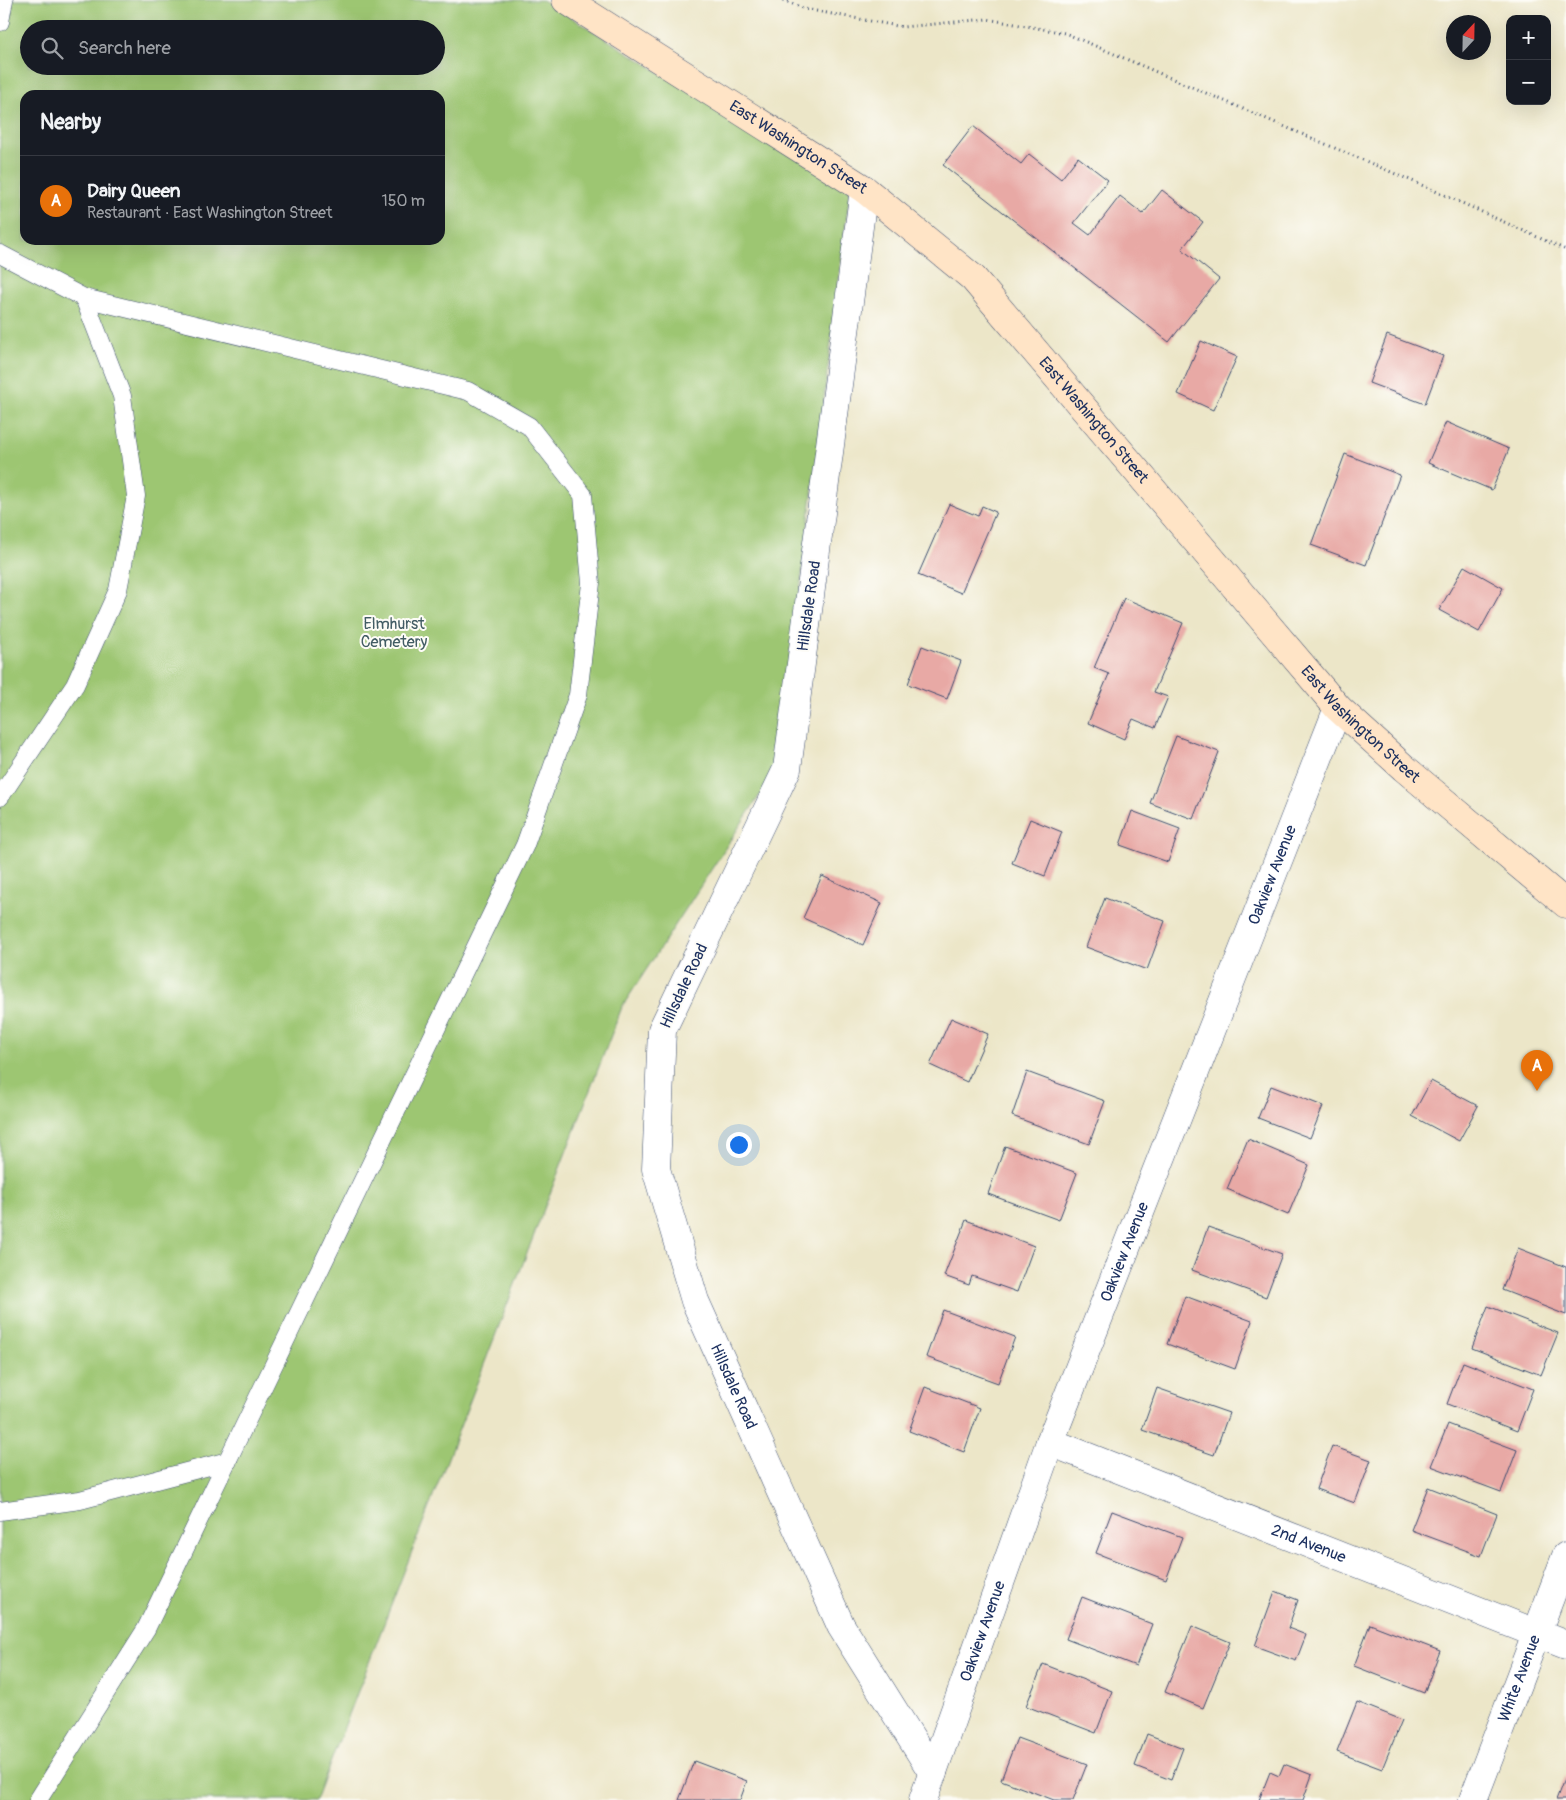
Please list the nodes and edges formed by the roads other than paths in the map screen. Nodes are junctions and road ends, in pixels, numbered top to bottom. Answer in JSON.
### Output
{"nodes":[{"id":1,"x":4,"y":0,"type":"edge"},
{"id":2,"x":566,"y":0,"type":"edge"},
{"id":3,"x":0,"y":22,"type":"edge"},
{"id":4,"x":864,"y":189,"type":"junction"},
{"id":5,"x":0,"y":254,"type":"edge"},
{"id":6,"x":84,"y":298,"type":"junction"},
{"id":7,"x":1338,"y":708,"type":"junction"},
{"id":8,"x":0,"y":797,"type":"edge"},
{"id":9,"x":1566,"y":904,"type":"edge"},
{"id":10,"x":1050,"y":1442,"type":"junction"},
{"id":11,"x":228,"y":1461,"type":"junction"},
{"id":12,"x":0,"y":1511,"type":"edge"},
{"id":13,"x":1566,"y":1556,"type":"edge"},
{"id":14,"x":1536,"y":1634,"type":"junction"},
{"id":15,"x":1566,"y":1645,"type":"edge"},
{"id":16,"x":933,"y":1773,"type":"junction"},
{"id":17,"x":38,"y":1800,"type":"edge"},
{"id":18,"x":923,"y":1800,"type":"edge"},
{"id":19,"x":1473,"y":1800,"type":"edge"}],
"edges":[{"from":1,"to":3,"type":"lane"},
{"from":2,"to":4,"type":"street","name":"East Washington Street"},
{"from":4,"to":7,"type":"street","name":"East Washington Street"},
{"from":4,"to":16,"type":"street","name":"Hillsdale Road"},
{"from":5,"to":6,"type":"lane"},
{"from":6,"to":8,"type":"lane"},
{"from":6,"to":11,"type":"lane"},
{"from":7,"to":9,"type":"street","name":"East Washington Street"},
{"from":7,"to":10,"type":"street","name":"Oakview Avenue"},
{"from":10,"to":14,"type":"street","name":"2nd Avenue"},
{"from":10,"to":16,"type":"street","name":"Oakview Avenue"},
{"from":11,"to":12,"type":"lane"},
{"from":11,"to":17,"type":"lane"},
{"from":13,"to":14,"type":"street","name":"White Avenue"},
{"from":14,"to":15,"type":"street","name":"2nd Avenue"},
{"from":14,"to":19,"type":"street","name":"White Avenue"},
{"from":16,"to":18,"type":"street","name":"Oakview Avenue"}]}
